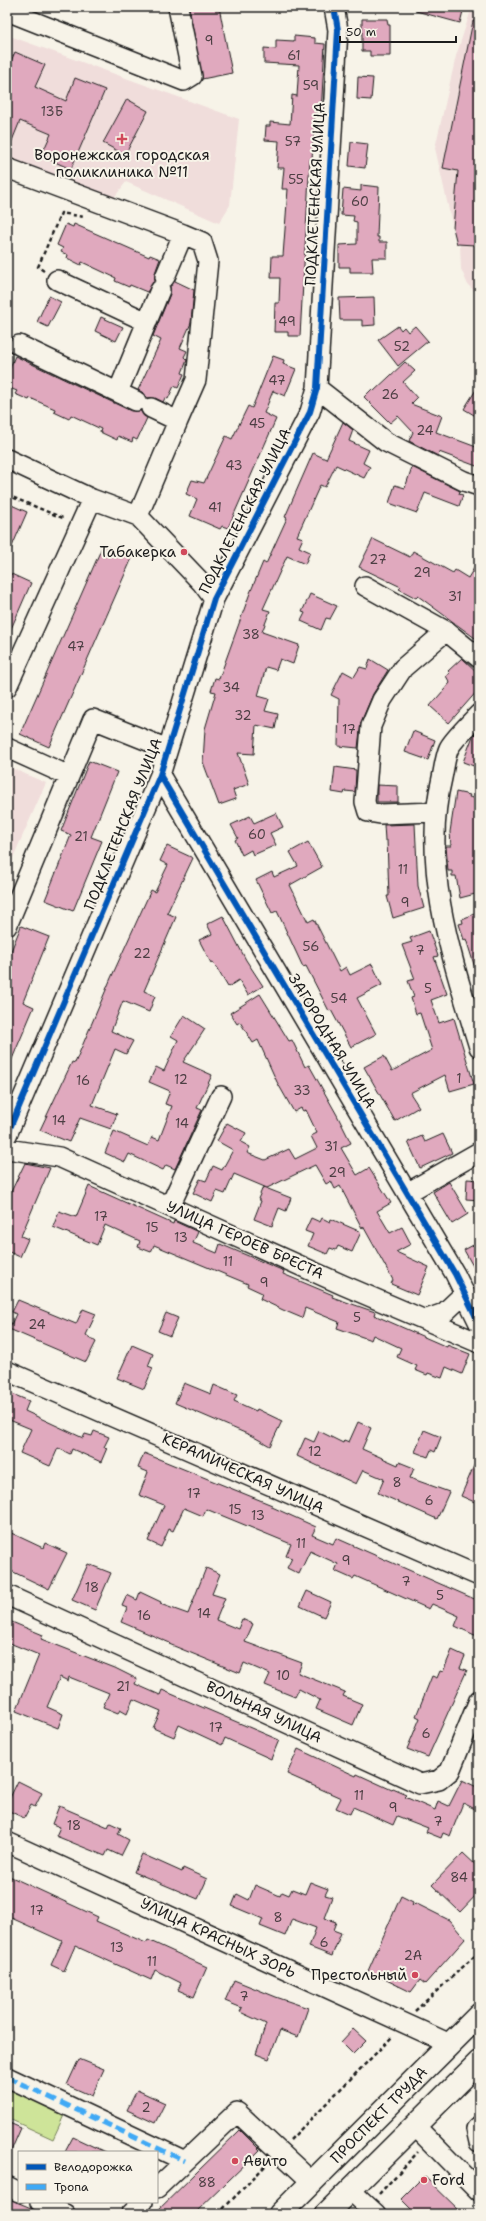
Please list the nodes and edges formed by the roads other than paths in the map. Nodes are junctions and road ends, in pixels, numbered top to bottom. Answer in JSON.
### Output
{"nodes":[{"id":1,"x":178,"y":7,"type":"edge"},
{"id":2,"x":334,"y":7,"type":"edge"},
{"id":3,"x":7,"y":11,"type":"edge"},
{"id":4,"x":7,"y":168,"type":"edge"},
{"id":5,"x":183,"y":234,"type":"junction"},
{"id":6,"x":57,"y":280,"type":"road end"},
{"id":7,"x":147,"y":322,"type":"junction"},
{"id":8,"x":19,"y":345,"type":"dead end"},
{"id":9,"x":317,"y":388,"type":"junction"},
{"id":10,"x":118,"y":392,"type":"junction"},
{"id":11,"x":178,"y":421,"type":"junction"},
{"id":12,"x":7,"y":459,"type":"edge"},
{"id":13,"x":479,"y":486,"type":"edge"},
{"id":14,"x":92,"y":499,"type":"junction"},
{"id":15,"x":138,"y":516,"type":"junction"},
{"id":16,"x":365,"y":586,"type":"dead end"},
{"id":17,"x":214,"y":599,"type":"junction"},
{"id":18,"x":446,"y":631,"type":"junction"},
{"id":19,"x":479,"y":658,"type":"edge"},
{"id":20,"x":7,"y":687,"type":"edge"},
{"id":21,"x":479,"y":714,"type":"edge"},
{"id":22,"x":7,"y":748,"type":"edge"},
{"id":23,"x":168,"y":749,"type":"junction"},
{"id":24,"x":160,"y":774,"type":"junction"},
{"id":25,"x":69,"y":776,"type":"junction"},
{"id":26,"x":436,"y":812,"type":"junction"},
{"id":27,"x":7,"y":926,"type":"edge"},
{"id":28,"x":479,"y":1047,"type":"edge"},
{"id":29,"x":221,"y":1096,"type":"dead end"},
{"id":30,"x":7,"y":1135,"type":"edge"},
{"id":31,"x":7,"y":1149,"type":"edge"},
{"id":32,"x":479,"y":1152,"type":"edge"},
{"id":33,"x":407,"y":1193,"type":"junction"},
{"id":34,"x":170,"y":1206,"type":"junction"},
{"id":35,"x":465,"y":1293,"type":"junction"},
{"id":36,"x":427,"y":1319,"type":"junction"},
{"id":37,"x":479,"y":1323,"type":"edge"},
{"id":38,"x":479,"y":1343,"type":"edge"},
{"id":39,"x":7,"y":1371,"type":"edge"},
{"id":40,"x":479,"y":1576,"type":"edge"},
{"id":41,"x":7,"y":1594,"type":"edge"},
{"id":42,"x":479,"y":1700,"type":"edge"},
{"id":43,"x":7,"y":1842,"type":"edge"},
{"id":44,"x":479,"y":2015,"type":"edge"},
{"id":45,"x":450,"y":2044,"type":"junction"},
{"id":46,"x":475,"y":2071,"type":"edge"},
{"id":47,"x":7,"y":2078,"type":"edge"},
{"id":48,"x":415,"y":2126,"type":"junction"},
{"id":49,"x":479,"y":2126,"type":"edge"},
{"id":50,"x":479,"y":2142,"type":"edge"},
{"id":51,"x":185,"y":2161,"type":"junction"},
{"id":52,"x":312,"y":2182,"type":"junction"},
{"id":53,"x":7,"y":2186,"type":"edge"},
{"id":54,"x":158,"y":2187,"type":"edge"},
{"id":55,"x":350,"y":2190,"type":"junction"},
{"id":56,"x":479,"y":2191,"type":"edge"},
{"id":57,"x":18,"y":2192,"type":"edge"},
{"id":58,"x":42,"y":2203,"type":"edge"},
{"id":59,"x":142,"y":2203,"type":"edge"},
{"id":60,"x":371,"y":2212,"type":"edge"},
{"id":61,"x":65,"y":2214,"type":"edge"},
{"id":62,"x":131,"y":2214,"type":"edge"},
{"id":63,"x":280,"y":2214,"type":"edge"},
{"id":64,"x":326,"y":2214,"type":"edge"}],
"edges":[{"from":1,"to":3,"type":"street"},
{"from":2,"to":9,"type":"street","name":"ПОДКЛЕТЕНСКАЯ УЛИЦА"},
{"from":4,"to":5,"type":"street"},
{"from":5,"to":7,"type":"street"},
{"from":5,"to":11,"type":"street"},
{"from":6,"to":7,"type":"street"},
{"from":7,"to":10,"type":"street"},
{"from":8,"to":10,"type":"street"},
{"from":9,"to":13,"type":"street"},
{"from":9,"to":17,"type":"street","name":"ПОДКЛЕТЕНСКАЯ УЛИЦА"},
{"from":10,"to":11,"type":"street"},
{"from":11,"to":15,"type":"street"},
{"from":12,"to":14,"type":"street"},
{"from":14,"to":15,"type":"street"},
{"from":14,"to":20,"type":"street"},
{"from":15,"to":17,"type":"street"},
{"from":16,"to":18,"type":"street"},
{"from":17,"to":23,"type":"street","name":"ПОДКЛЕТЕНСКАЯ УЛИЦА"},
{"from":18,"to":19,"type":"street"},
{"from":18,"to":26,"type":"street"},
{"from":21,"to":26,"type":"street"},
{"from":22,"to":25,"type":"street"},
{"from":23,"to":24,"type":"street","name":"ПОДКЛЕТЕНСКАЯ УЛИЦА"},
{"from":23,"to":25,"type":"street"},
{"from":24,"to":30,"type":"street","name":"ПОДКЛЕТЕНСКАЯ УЛИЦА"},
{"from":24,"to":33,"type":"street","name":"ЗАГОРОДНАЯ УЛИЦА"},
{"from":25,"to":27,"type":"street"},
{"from":26,"to":28,"type":"street"},
{"from":29,"to":34,"type":"street"},
{"from":31,"to":34,"type":"street","name":"УЛИЦА ГЕРОЕВ БРЕСТА"},
{"from":32,"to":33,"type":"street"},
{"from":33,"to":35,"type":"street","name":"ЗАГОРОДНАЯ УЛИЦА"},
{"from":34,"to":36,"type":"street","name":"УЛИЦА ГЕРОЕВ БРЕСТА"},
{"from":35,"to":36,"type":"street"},
{"from":35,"to":37,"type":"street","name":"ЗАГОРОДНАЯ УЛИЦА"},
{"from":36,"to":38,"type":"street","name":"УЛИЦА ГЕРОЕВ БРЕСТА"},
{"from":39,"to":40,"type":"street","name":"КЕРАМИЧЕСКАЯ УЛИЦА"},
{"from":41,"to":42,"type":"street","name":"ВОЛЬНАЯ УЛИЦА"},
{"from":43,"to":45,"type":"street","name":"УЛИЦА КРАСНЫХ ЗОРЬ"},
{"from":44,"to":45,"type":"main road","name":"ПРОСПЕКТ ТРУДА"},
{"from":45,"to":52,"type":"main road","name":"ПРОСПЕКТ ТРУДА"},
{"from":46,"to":48,"type":"main road"},
{"from":47,"to":51,"type":"street"},
{"from":48,"to":55,"type":"main road"},
{"from":48,"to":56,"type":"street"},
{"from":49,"to":50,"type":"street"},
{"from":51,"to":52,"type":"street"},
{"from":51,"to":54,"type":"street"},
{"from":52,"to":63,"type":"main road","name":"ПРОСПЕКТ ТРУДА"},
{"from":53,"to":57,"type":"street"},
{"from":55,"to":60,"type":"street"},
{"from":55,"to":64,"type":"main road"},
{"from":58,"to":61,"type":"street"},
{"from":59,"to":62,"type":"street"}]}
